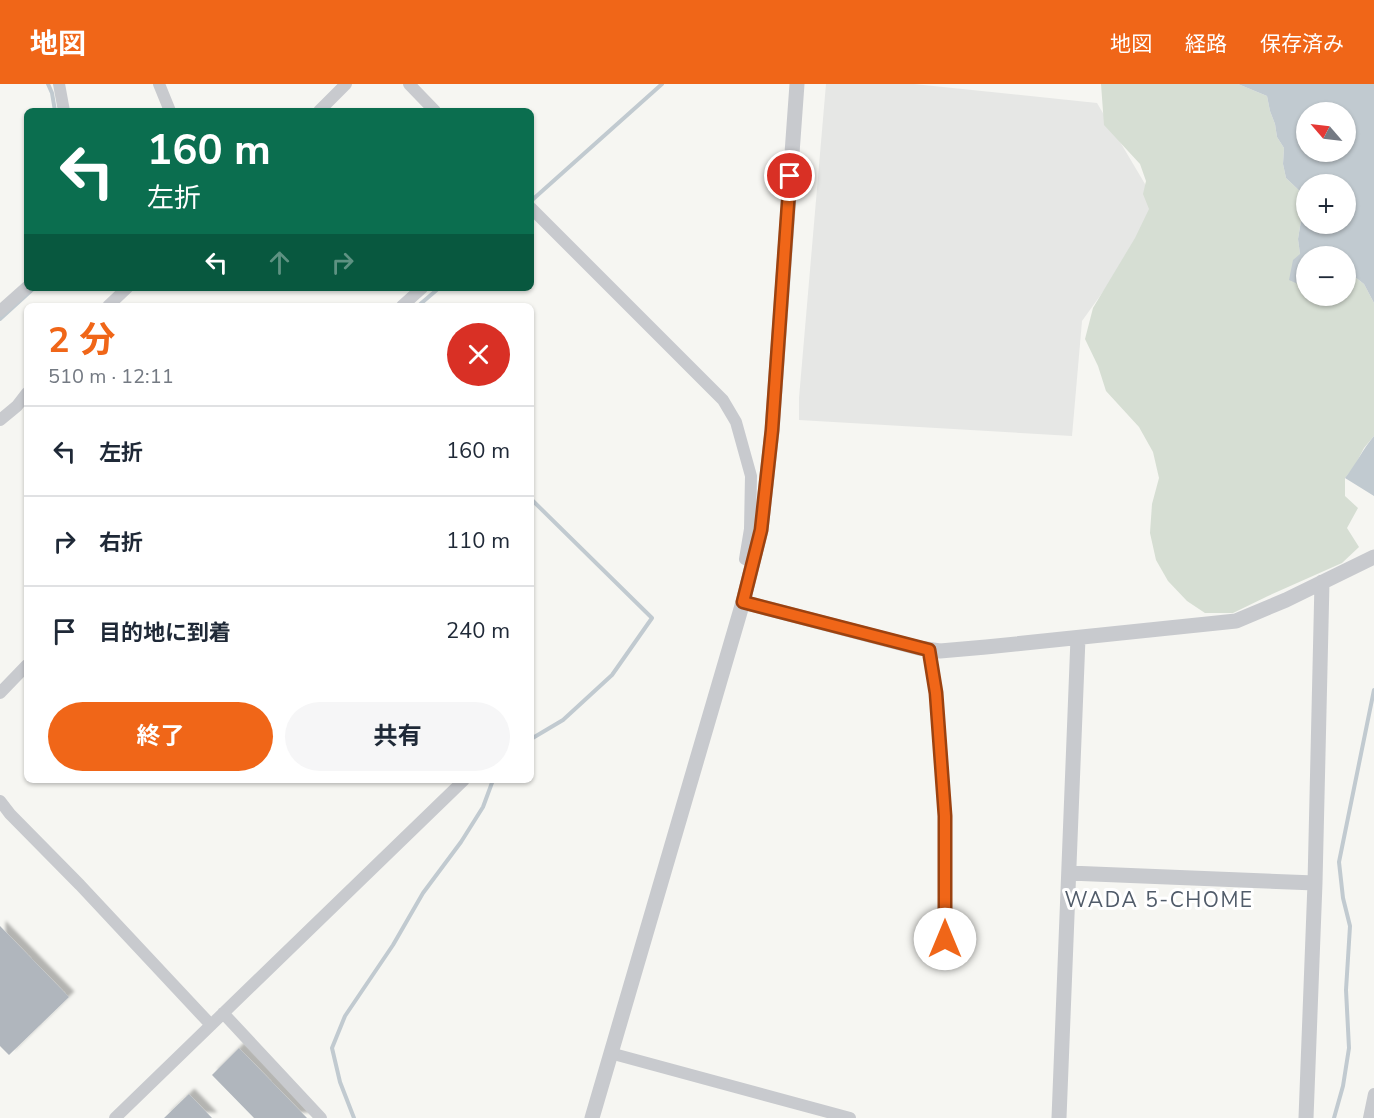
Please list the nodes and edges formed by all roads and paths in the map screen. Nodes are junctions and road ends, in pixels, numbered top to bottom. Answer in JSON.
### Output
{"nodes":[{"id":1,"x":59,"y":84,"type":"edge"},
{"id":2,"x":159,"y":84,"type":"edge"},
{"id":3,"x":346,"y":84,"type":"edge"},
{"id":4,"x":409,"y":84,"type":"edge"},
{"id":5,"x":797,"y":84,"type":"edge"},
{"id":6,"x":63,"y":108,"type":"edge"},
{"id":7,"x":169,"y":108,"type":"edge"},
{"id":8,"x":322,"y":108,"type":"edge"},
{"id":9,"x":432,"y":108,"type":"edge"},
{"id":10,"x":534,"y":211,"type":"edge"},
{"id":11,"x":24,"y":290,"type":"edge"},
{"id":12,"x":124,"y":291,"type":"edge"},
{"id":13,"x":419,"y":291,"type":"edge"},
{"id":14,"x":111,"y":303,"type":"edge"},
{"id":15,"x":405,"y":303,"type":"edge"},
{"id":16,"x":0,"y":311,"type":"edge"},
{"id":17,"x":24,"y":397,"type":"edge"},
{"id":18,"x":0,"y":420,"type":"edge"},
{"id":19,"x":1374,"y":557,"type":"edge"},
{"id":20,"x":752,"y":562,"type":"junction"},
{"id":21,"x":1322,"y":582,"type":"junction"},
{"id":22,"x":743,"y":602,"type":"junction"},
{"id":23,"x":1078,"y":638,"type":"junction"},
{"id":24,"x":929,"y":650,"type":"junction"},
{"id":25,"x":24,"y":668,"type":"edge"},
{"id":26,"x":0,"y":693,"type":"edge"},
{"id":27,"x":461,"y":783,"type":"edge"},
{"id":28,"x":0,"y":801,"type":"edge"},
{"id":29,"x":1069,"y":873,"type":"junction"},
{"id":30,"x":1314,"y":883,"type":"junction"},
{"id":31,"x":945,"y":939,"type":"dead end"},
{"id":32,"x":223,"y":1013,"type":"junction"},
{"id":33,"x":211,"y":1025,"type":"junction"},
{"id":34,"x":610,"y":1053,"type":"junction"},
{"id":35,"x":1374,"y":1094,"type":"edge"},
{"id":36,"x":115,"y":1118,"type":"edge"},
{"id":37,"x":321,"y":1118,"type":"edge"},
{"id":38,"x":592,"y":1118,"type":"edge"},
{"id":39,"x":850,"y":1118,"type":"edge"},
{"id":40,"x":1059,"y":1118,"type":"edge"},
{"id":41,"x":1306,"y":1118,"type":"edge"},
{"id":42,"x":1369,"y":1118,"type":"edge"}],
"edges":[{"from":1,"to":6,"type":"street"},
{"from":2,"to":7,"type":"street"},
{"from":3,"to":8,"type":"street"},
{"from":4,"to":9,"type":"street"},
{"from":5,"to":20,"type":"street"},
{"from":10,"to":20,"type":"street"},
{"from":11,"to":16,"type":"street"},
{"from":12,"to":14,"type":"street"},
{"from":13,"to":15,"type":"street"},
{"from":17,"to":18,"type":"street"},
{"from":19,"to":21,"type":"street"},
{"from":20,"to":22,"type":"street"},
{"from":21,"to":23,"type":"street"},
{"from":21,"to":30,"type":"street"},
{"from":22,"to":24,"type":"street"},
{"from":22,"to":34,"type":"street"},
{"from":23,"to":24,"type":"street"},
{"from":23,"to":29,"type":"street"},
{"from":24,"to":31,"type":"street"},
{"from":25,"to":26,"type":"street"},
{"from":27,"to":32,"type":"street"},
{"from":28,"to":33,"type":"street"},
{"from":29,"to":30,"type":"street"},
{"from":29,"to":40,"type":"street"},
{"from":30,"to":41,"type":"street"},
{"from":32,"to":33,"type":"street"},
{"from":32,"to":37,"type":"street"},
{"from":33,"to":36,"type":"street"},
{"from":34,"to":38,"type":"street"},
{"from":34,"to":39,"type":"street"},
{"from":35,"to":42,"type":"street"}]}
